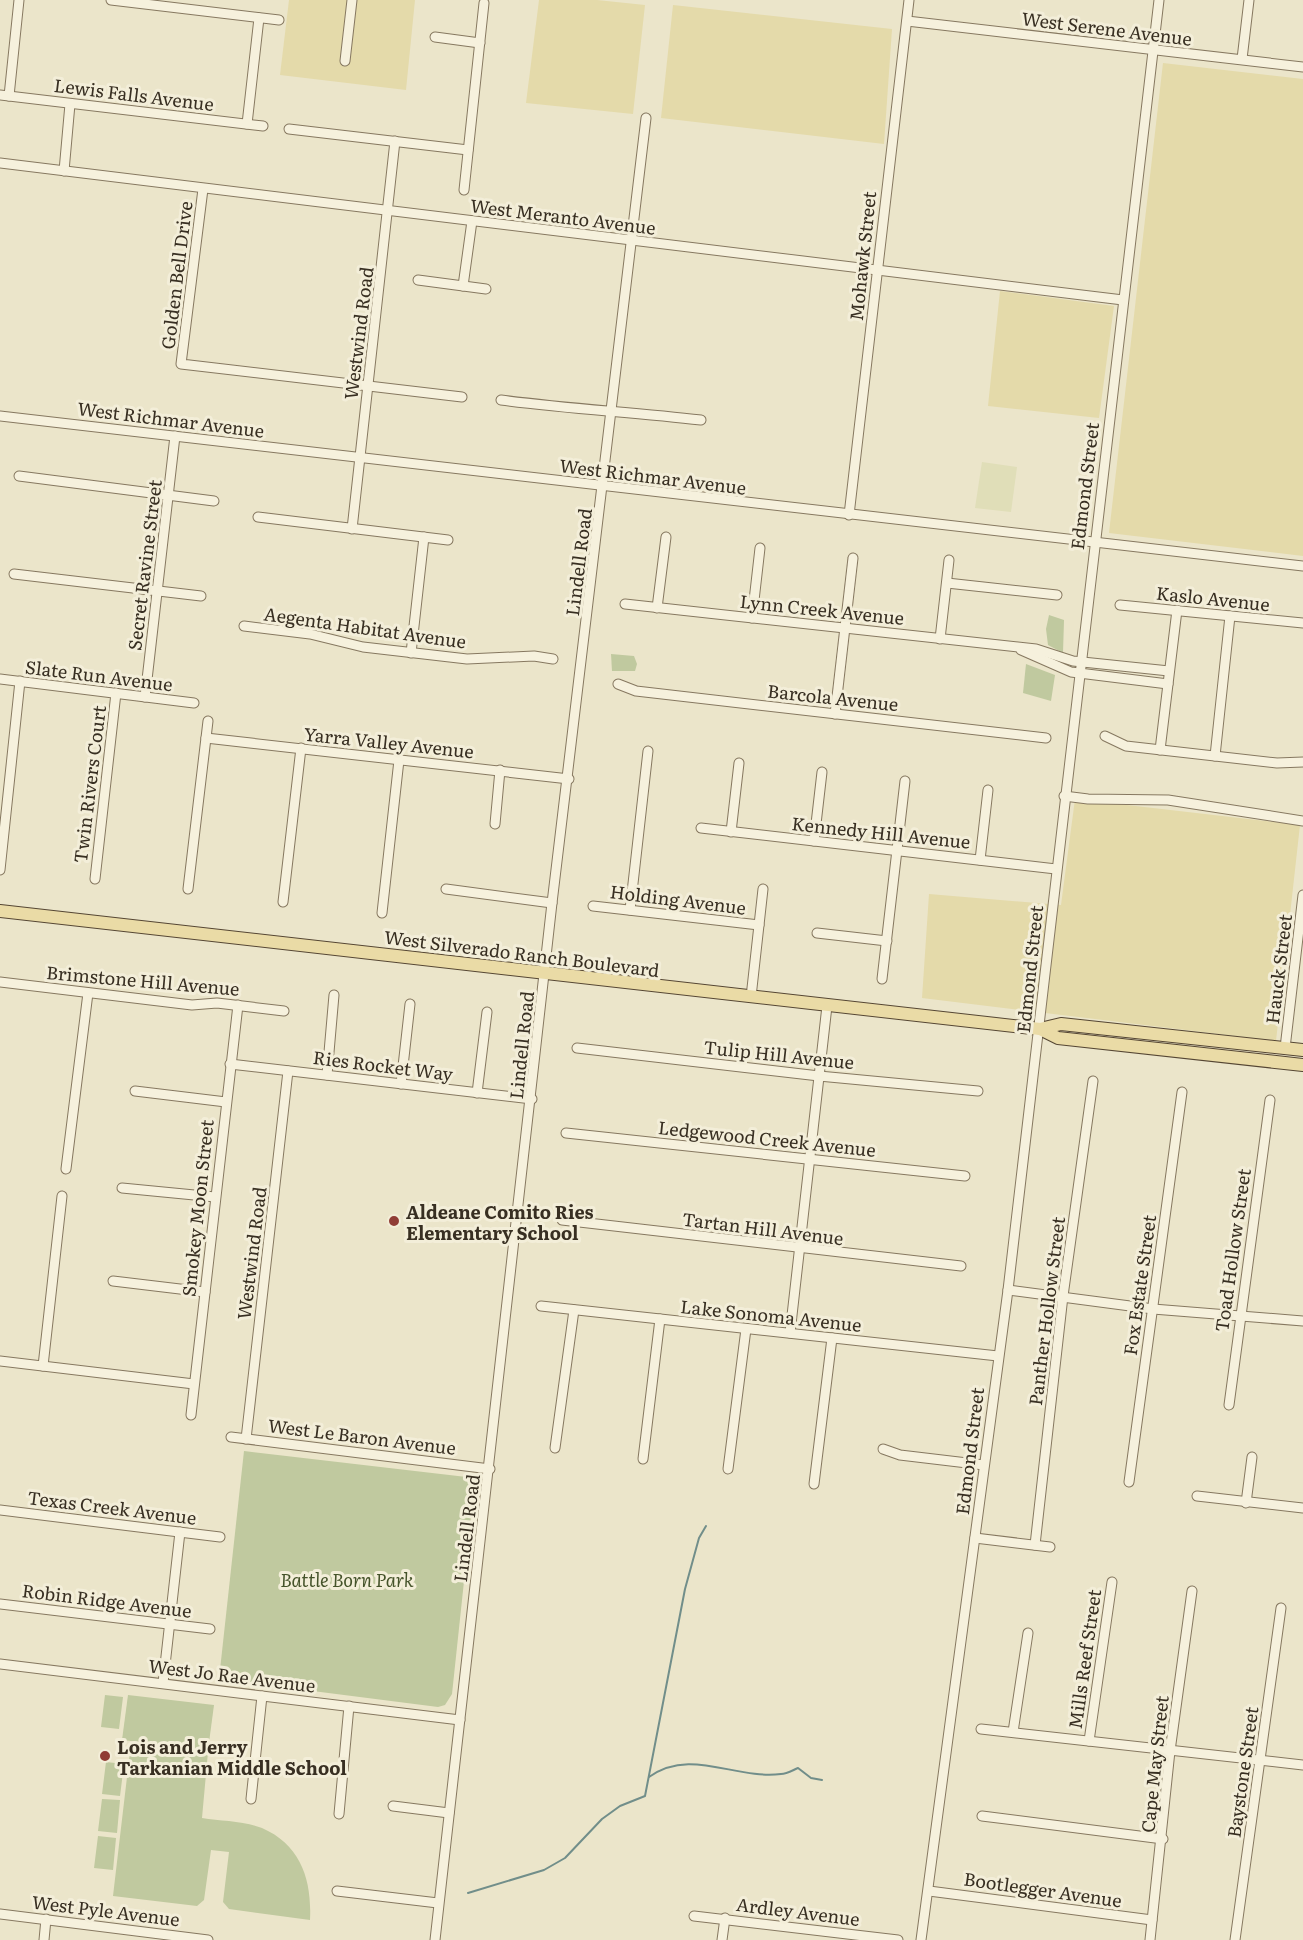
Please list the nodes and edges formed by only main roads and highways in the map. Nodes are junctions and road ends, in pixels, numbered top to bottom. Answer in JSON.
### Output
{"nodes":[{"id":1,"x":0,"y":911,"type":"edge"},
{"id":2,"x":1040,"y":1029,"type":"junction"},
{"id":3,"x":1303,"y":1050,"type":"edge"},
{"id":4,"x":1303,"y":1065,"type":"edge"}],
"edges":[{"from":1,"to":2,"type":"main road","name":"West Silverado Ranch Boulevard"},
{"from":2,"to":3,"type":"main road","name":"West Silverado Ranch Boulevard"},
{"from":2,"to":4,"type":"main road","name":"West Silverado Ranch Boulevard"}]}
